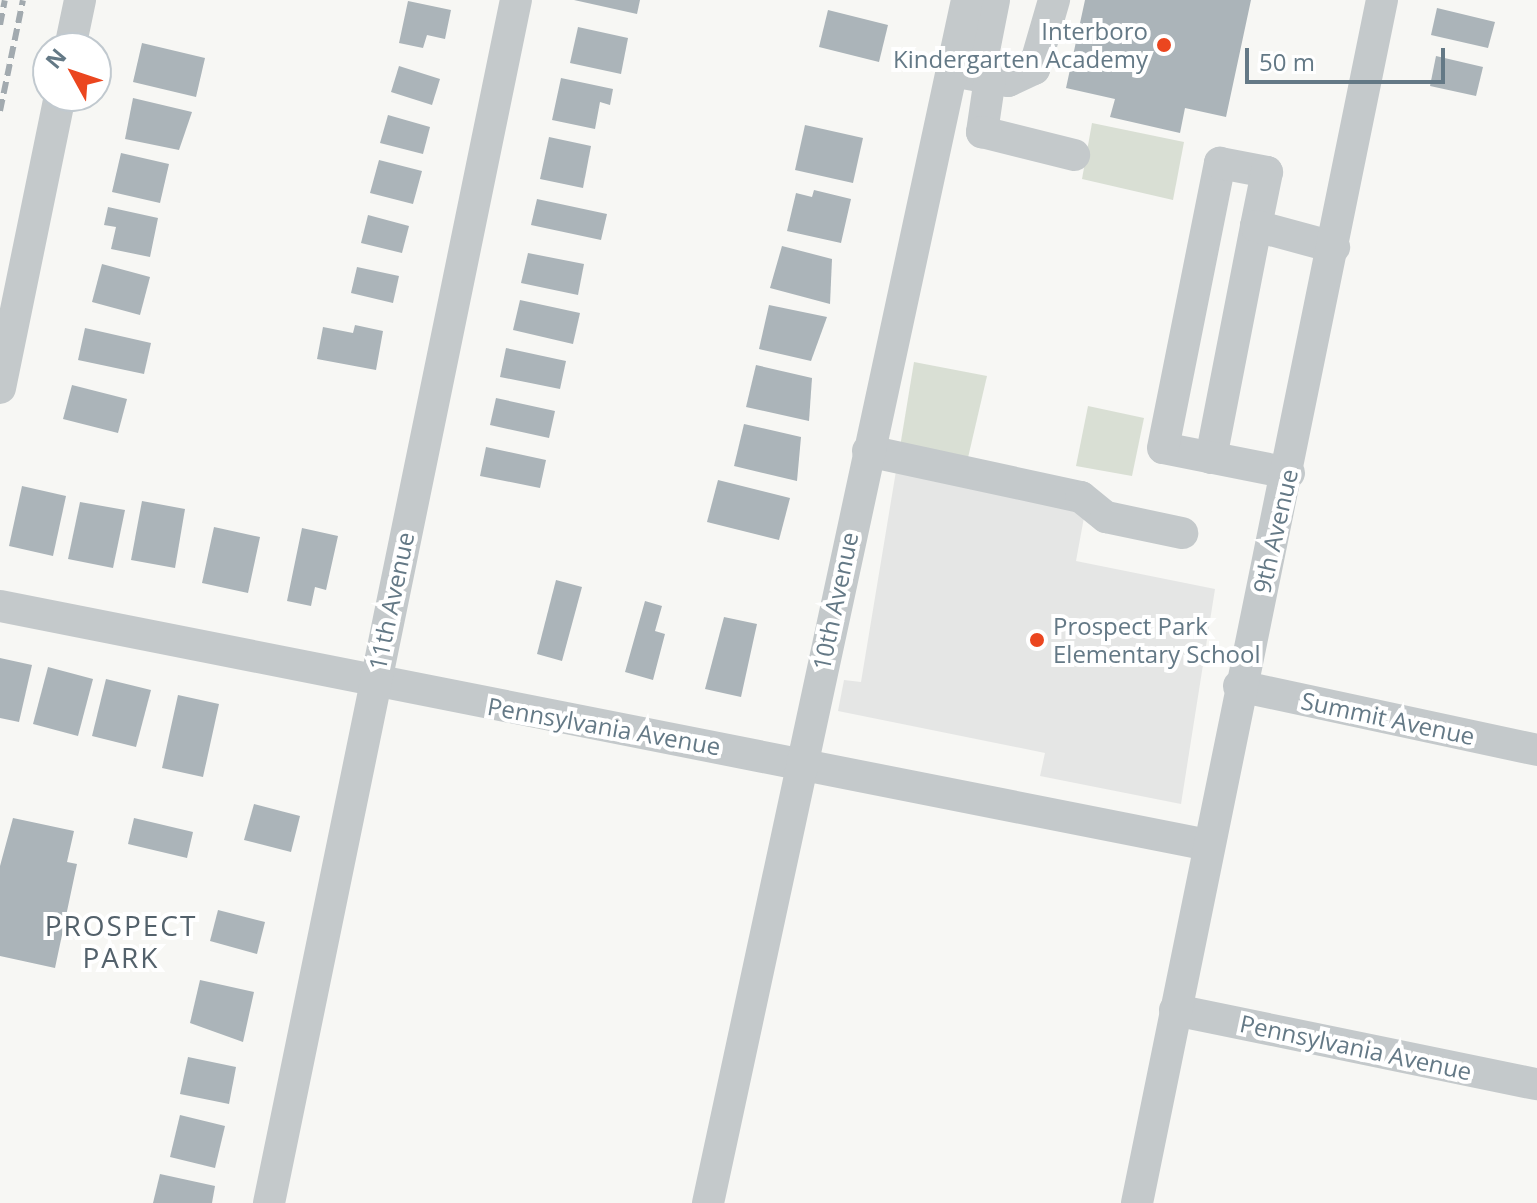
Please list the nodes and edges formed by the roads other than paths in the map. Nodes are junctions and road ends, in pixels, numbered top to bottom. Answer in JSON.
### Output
{"nodes":[{"id":1,"x":80,"y":0,"type":"edge"},
{"id":2,"x":516,"y":0,"type":"edge"},
{"id":3,"x":967,"y":0,"type":"edge"},
{"id":4,"x":994,"y":0,"type":"edge"},
{"id":5,"x":1054,"y":0,"type":"edge"},
{"id":6,"x":1382,"y":0,"type":"edge"},
{"id":7,"x":73,"y":32,"type":"edge"},
{"id":8,"x":973,"y":75,"type":"junction"},
{"id":9,"x":57,"y":112,"type":"edge"},
{"id":10,"x":1074,"y":155,"type":"dead end"},
{"id":11,"x":1256,"y":226,"type":"junction"},
{"id":12,"x":1334,"y":247,"type":"junction"},
{"id":13,"x":0,"y":388,"type":"edge"},
{"id":14,"x":868,"y":451,"type":"junction"},
{"id":15,"x":1211,"y":458,"type":"junction"},
{"id":16,"x":1289,"y":473,"type":"junction"},
{"id":17,"x":1182,"y":533,"type":"dead end"},
{"id":18,"x":0,"y":606,"type":"edge"},
{"id":19,"x":374,"y":685,"type":"junction"},
{"id":20,"x":1239,"y":686,"type":"junction"},
{"id":21,"x":1537,"y":750,"type":"edge"},
{"id":22,"x":800,"y":761,"type":"junction"},
{"id":23,"x":1208,"y":845,"type":"junction"},
{"id":24,"x":1175,"y":1010,"type":"junction"},
{"id":25,"x":1537,"y":1084,"type":"edge"},
{"id":26,"x":269,"y":1203,"type":"edge"},
{"id":27,"x":708,"y":1203,"type":"edge"},
{"id":28,"x":1137,"y":1203,"type":"edge"}],
"edges":[{"from":1,"to":7,"type":"street"},
{"from":2,"to":19,"type":"street","name":"11th Avenue"},
{"from":3,"to":8,"type":"street","name":"10th Avenue"},
{"from":4,"to":8,"type":"street"},
{"from":5,"to":8,"type":"street"},
{"from":6,"to":12,"type":"street","name":"9th Avenue"},
{"from":8,"to":10,"type":"street"},
{"from":8,"to":14,"type":"street","name":"10th Avenue"},
{"from":9,"to":13,"type":"street"},
{"from":11,"to":12,"type":"street"},
{"from":11,"to":15,"type":"street"},
{"from":11,"to":15,"type":"street"},
{"from":12,"to":16,"type":"street","name":"9th Avenue"},
{"from":14,"to":17,"type":"street"},
{"from":14,"to":22,"type":"street","name":"10th Avenue"},
{"from":15,"to":16,"type":"street"},
{"from":16,"to":20,"type":"street","name":"9th Avenue"},
{"from":18,"to":19,"type":"street","name":"Pennsylvania Avenue"},
{"from":19,"to":22,"type":"street","name":"Pennsylvania Avenue"},
{"from":19,"to":26,"type":"street","name":"11th Avenue"},
{"from":20,"to":21,"type":"street","name":"Summit Avenue"},
{"from":20,"to":23,"type":"street","name":"9th Avenue"},
{"from":22,"to":23,"type":"street","name":"Pennsylvania Avenue"},
{"from":22,"to":27,"type":"street","name":"10th Avenue"},
{"from":23,"to":24,"type":"street","name":"9th Avenue"},
{"from":24,"to":25,"type":"street","name":"Pennsylvania Avenue"},
{"from":24,"to":28,"type":"street","name":"9th Avenue"}]}
